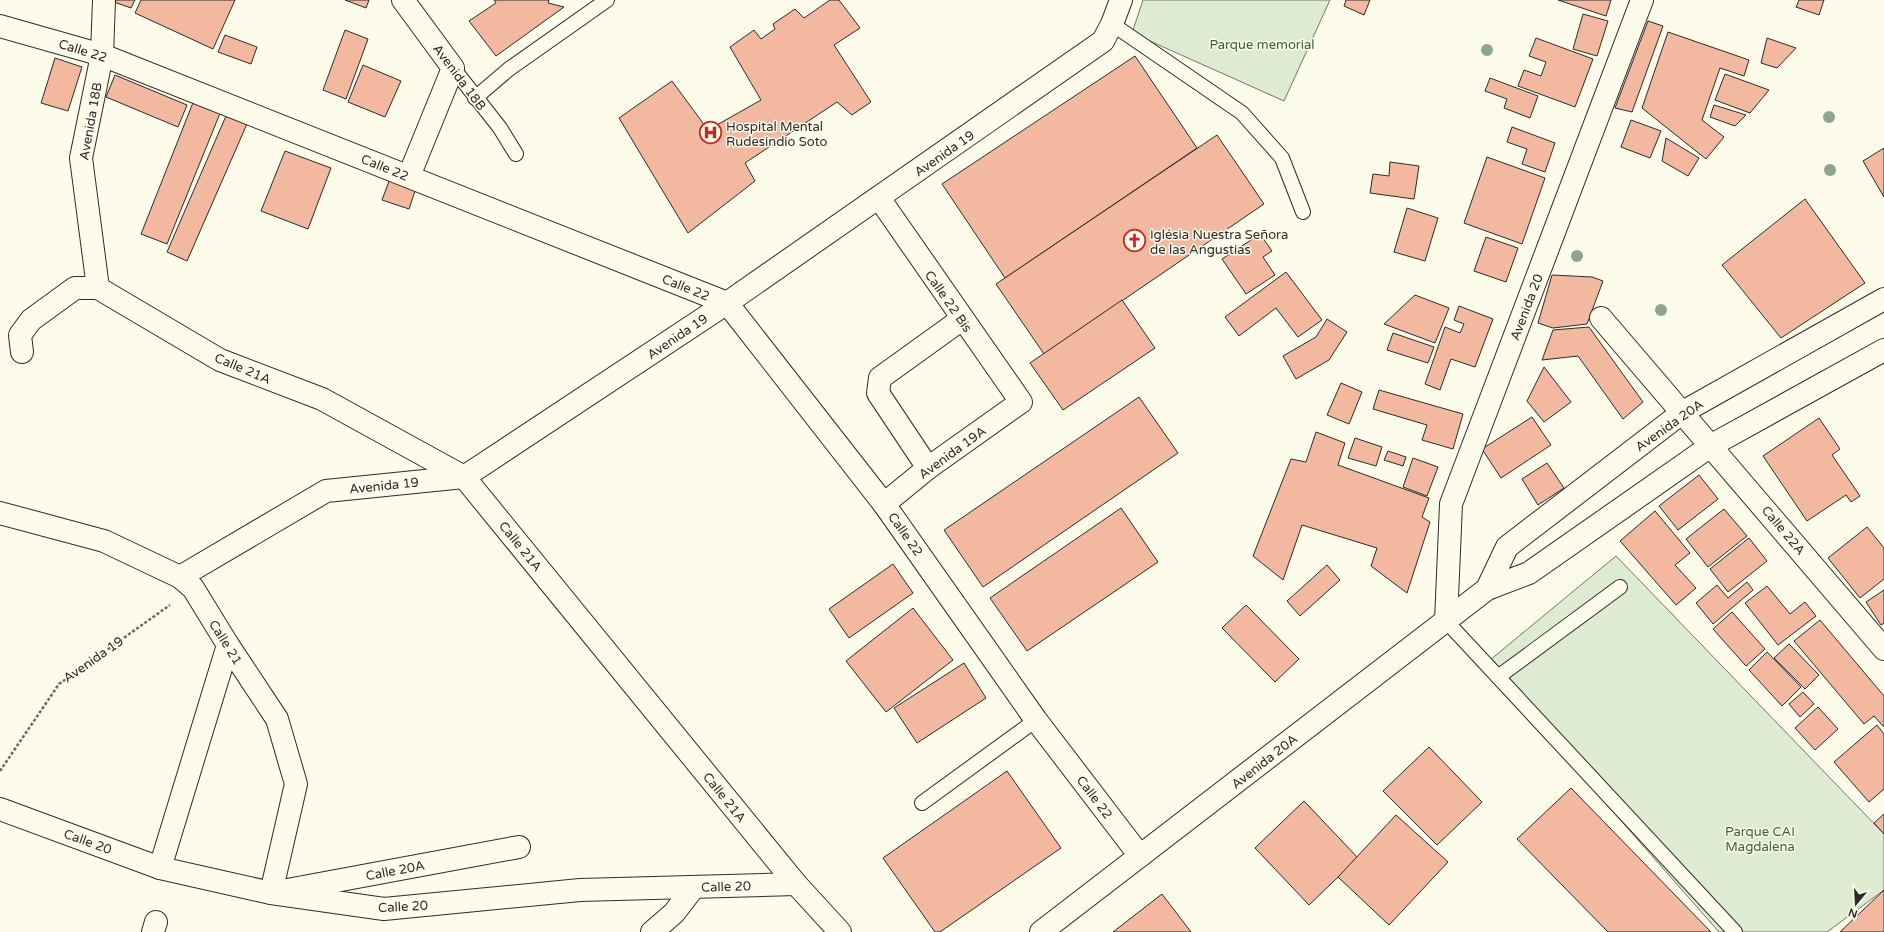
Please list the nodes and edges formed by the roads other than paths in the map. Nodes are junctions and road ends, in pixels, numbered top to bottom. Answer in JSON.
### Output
{"nodes":[{"id":1,"x":104,"y":0,"type":"edge"},
{"id":2,"x":403,"y":0,"type":"edge"},
{"id":3,"x":607,"y":0,"type":"edge"},
{"id":4,"x":1121,"y":0,"type":"edge"},
{"id":5,"x":1642,"y":0,"type":"edge"},
{"id":6,"x":1112,"y":24,"type":"junction"},
{"id":7,"x":0,"y":26,"type":"edge"},
{"id":8,"x":102,"y":55,"type":"junction"},
{"id":9,"x":453,"y":68,"type":"junction"},
{"id":10,"x":475,"y":98,"type":"junction"},
{"id":11,"x":516,"y":154,"type":"dead end"},
{"id":12,"x":409,"y":176,"type":"junction"},
{"id":13,"x":879,"y":198,"type":"junction"},
{"id":14,"x":1303,"y":212,"type":"dead end"},
{"id":15,"x":98,"y":288,"type":"junction"},
{"id":16,"x":1884,"y":299,"type":"edge"},
{"id":17,"x":726,"y":303,"type":"junction"},
{"id":18,"x":1602,"y":318,"type":"dead end"},
{"id":19,"x":962,"y":319,"type":"junction"},
{"id":20,"x":1884,"y":350,"type":"edge"},
{"id":21,"x":22,"y":352,"type":"dead end"},
{"id":22,"x":1021,"y":402,"type":"joint"},
{"id":23,"x":1683,"y":412,"type":"junction"},
{"id":24,"x":1712,"y":445,"type":"junction"},
{"id":25,"x":928,"y":468,"type":"junction"},
{"id":26,"x":464,"y":477,"type":"junction"},
{"id":27,"x":884,"y":504,"type":"junction"},
{"id":28,"x":0,"y":513,"type":"edge"},
{"id":29,"x":187,"y":582,"type":"junction"},
{"id":30,"x":1620,"y":587,"type":"dead end"},
{"id":31,"x":1487,"y":589,"type":"junction"},
{"id":32,"x":1446,"y":621,"type":"junction"},
{"id":33,"x":228,"y":645,"type":"junction"},
{"id":34,"x":1884,"y":649,"type":"edge"},
{"id":35,"x":1498,"y":677,"type":"junction"},
{"id":36,"x":1036,"y":720,"type":"junction"},
{"id":37,"x":922,"y":803,"type":"dead end"},
{"id":38,"x":0,"y":809,"type":"edge"},
{"id":39,"x":518,"y":847,"type":"dead end"},
{"id":40,"x":1140,"y":856,"type":"junction"},
{"id":41,"x":160,"y":868,"type":"junction"},
{"id":42,"x":796,"y":884,"type":"junction"},
{"id":43,"x":694,"y":887,"type":"junction"},
{"id":44,"x":271,"y":893,"type":"junction"},
{"id":45,"x":652,"y":932,"type":"edge"},
{"id":46,"x":840,"y":932,"type":"edge"},
{"id":47,"x":1041,"y":932,"type":"edge"},
{"id":48,"x":1735,"y":932,"type":"edge"}],
"edges":[{"from":1,"to":8,"type":"street","name":"Avenida 18B"},
{"from":2,"to":9,"type":"street","name":"Avenida 18B"},
{"from":3,"to":10,"type":"lane"},
{"from":4,"to":6,"type":"street","name":"Avenida 19"},
{"from":5,"to":32,"type":"street","name":"Avenida 20"},
{"from":6,"to":13,"type":"street","name":"Avenida 19"},
{"from":6,"to":14,"type":"lane"},
{"from":7,"to":8,"type":"street","name":"Calle 22"},
{"from":8,"to":12,"type":"street","name":"Calle 22"},
{"from":8,"to":15,"type":"street","name":"Avenida 18B"},
{"from":9,"to":10,"type":"lane","name":"Avenida 18B"},
{"from":9,"to":12,"type":"street"},
{"from":10,"to":11,"type":"lane","name":"Avenida 18B"},
{"from":12,"to":17,"type":"street","name":"Calle 22"},
{"from":13,"to":17,"type":"street","name":"Avenida 19"},
{"from":13,"to":19,"type":"street","name":"Calle 22 Bis"},
{"from":15,"to":21,"type":"street"},
{"from":15,"to":26,"type":"street","name":"Calle 21A"},
{"from":16,"to":23,"type":"street","name":"Avenida 20A"},
{"from":17,"to":26,"type":"street","name":"Avenida 19"},
{"from":17,"to":27,"type":"street","name":"Calle 22"},
{"from":18,"to":23,"type":"street","name":"Calle 22A"},
{"from":19,"to":22,"type":"street","name":"Calle 22 Bis"},
{"from":19,"to":25,"type":"street"},
{"from":20,"to":24,"type":"street","name":"Avenida 20A"},
{"from":22,"to":25,"type":"street","name":"Avenida 19A"},
{"from":23,"to":24,"type":"street","name":"Calle 22A"},
{"from":23,"to":31,"type":"street","name":"Avenida 20A"},
{"from":24,"to":31,"type":"street","name":"Avenida 20A"},
{"from":24,"to":34,"type":"street","name":"Calle 22A"},
{"from":25,"to":27,"type":"street","name":"Avenida 19A"},
{"from":26,"to":29,"type":"street","name":"Avenida 19"},
{"from":26,"to":42,"type":"street","name":"Calle 21A"},
{"from":27,"to":36,"type":"street","name":"Calle 22"},
{"from":28,"to":29,"type":"street"},
{"from":29,"to":33,"type":"street","name":"Calle 21"},
{"from":30,"to":35,"type":"lane"},
{"from":31,"to":32,"type":"street","name":"Avenida 20A"},
{"from":32,"to":35,"type":"lane"},
{"from":32,"to":40,"type":"street","name":"Avenida 20A"},
{"from":33,"to":41,"type":"street"},
{"from":33,"to":44,"type":"street","name":"Calle 21"},
{"from":35,"to":48,"type":"lane"},
{"from":36,"to":37,"type":"lane"},
{"from":36,"to":40,"type":"street","name":"Calle 22"},
{"from":38,"to":41,"type":"street","name":"Calle 20"},
{"from":39,"to":44,"type":"street","name":"Calle 20A"},
{"from":40,"to":47,"type":"street","name":"Avenida 20A"},
{"from":41,"to":44,"type":"street","name":"Calle 20"},
{"from":42,"to":43,"type":"street","name":"Calle 20"},
{"from":42,"to":46,"type":"street","name":"Calle 21A"},
{"from":43,"to":44,"type":"street","name":"Calle 20"},
{"from":43,"to":45,"type":"street"}]}
